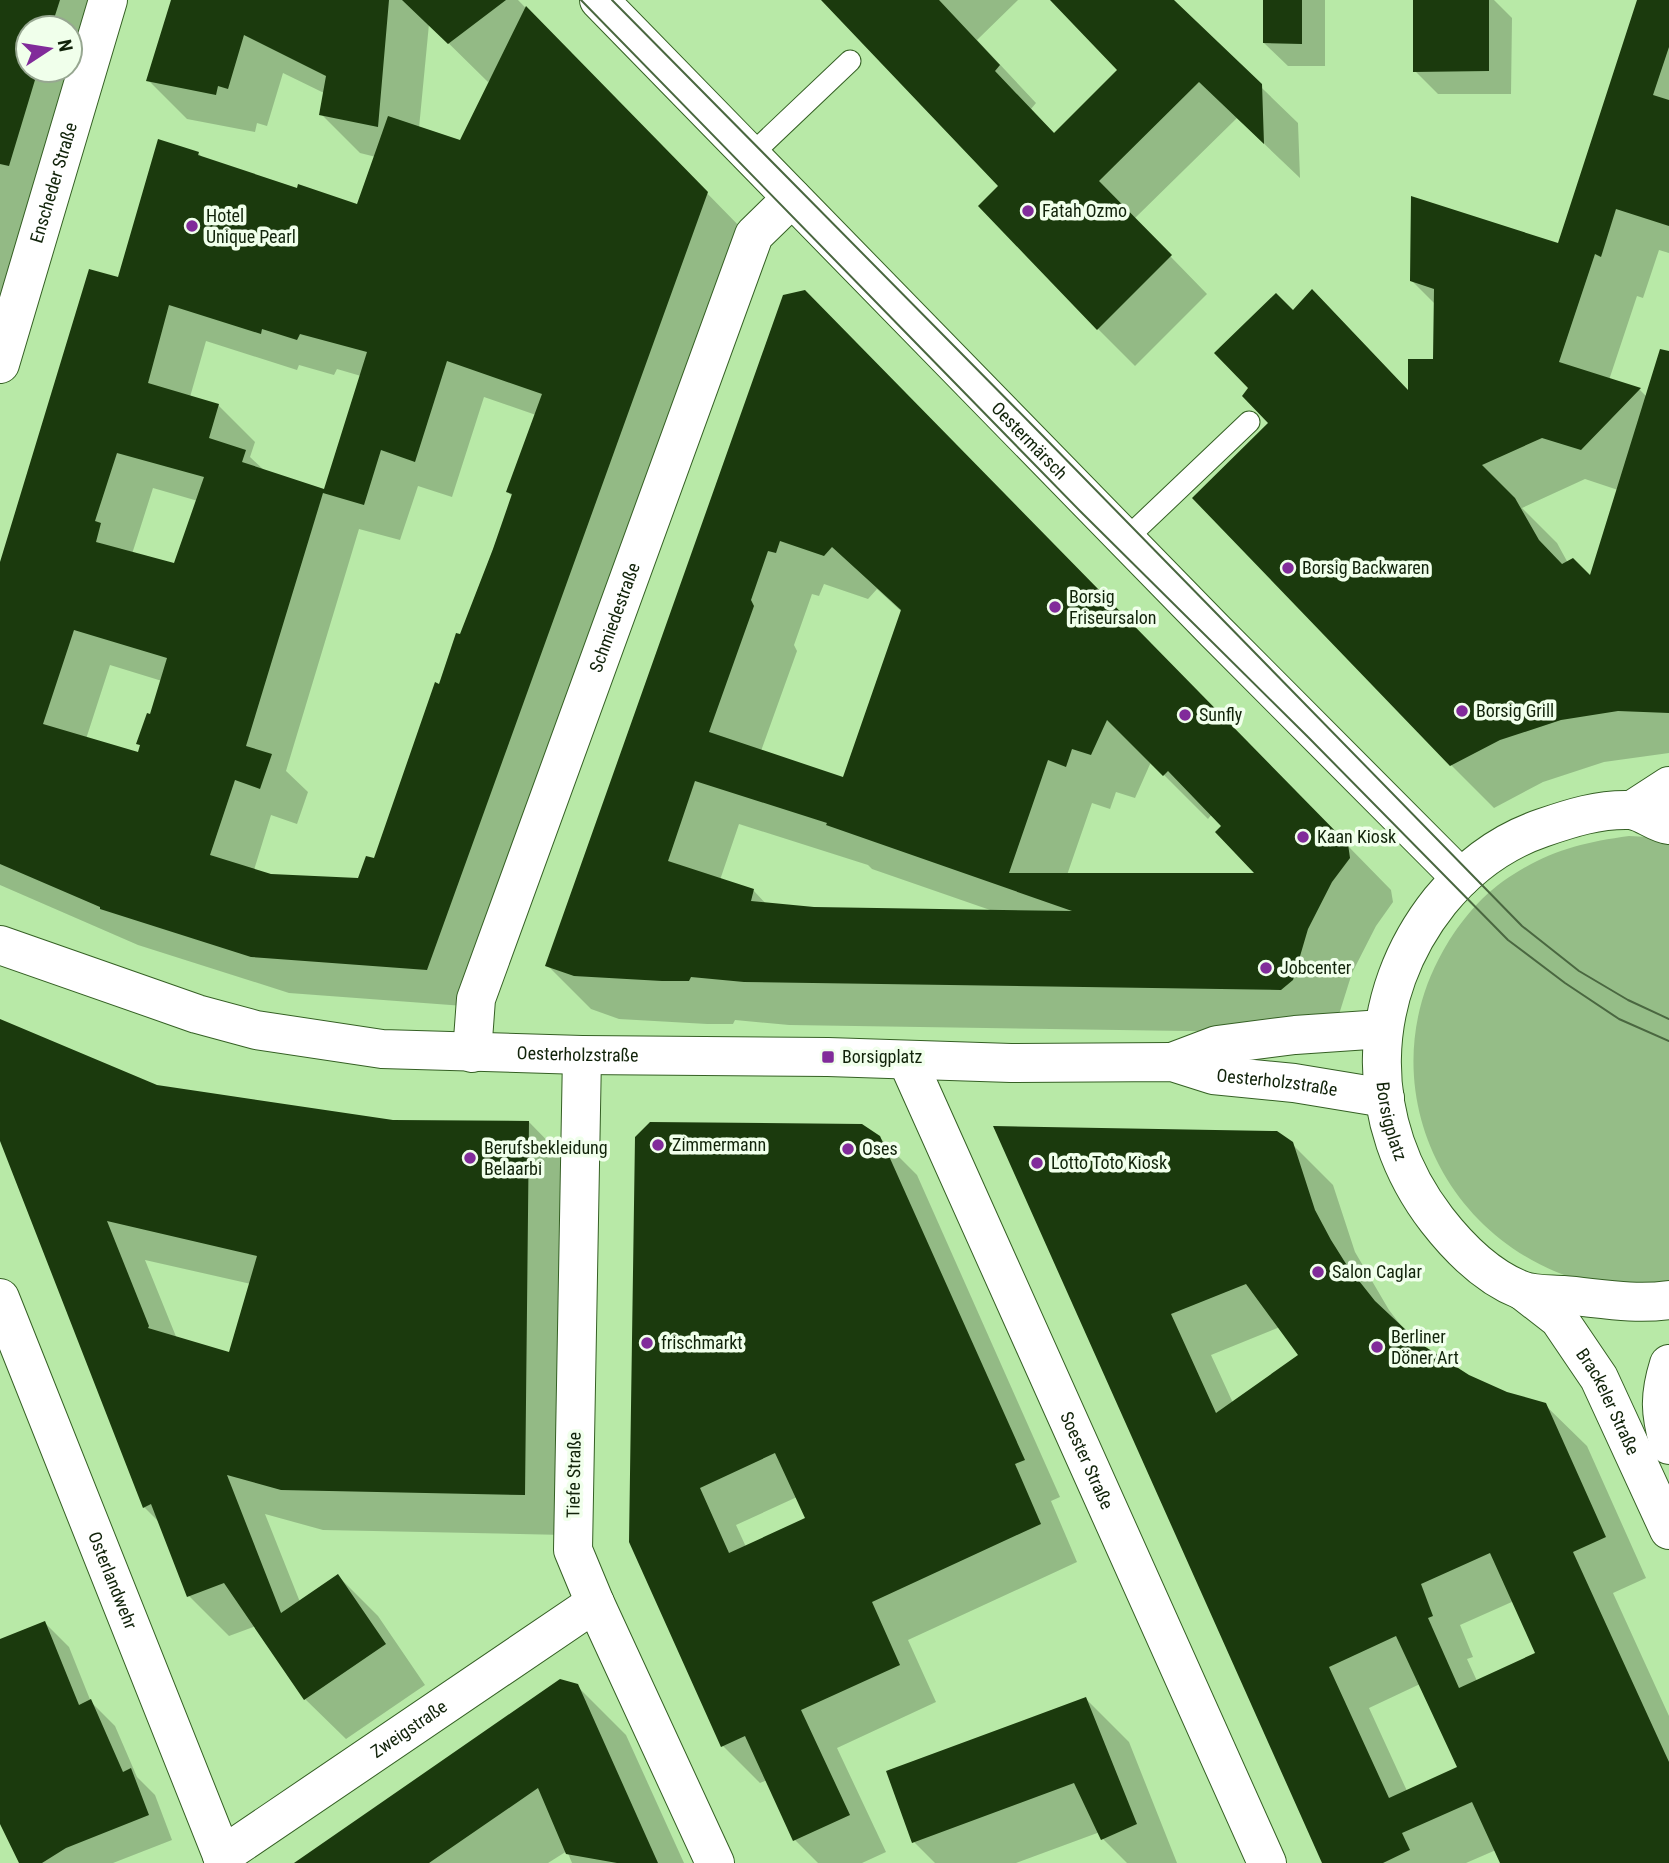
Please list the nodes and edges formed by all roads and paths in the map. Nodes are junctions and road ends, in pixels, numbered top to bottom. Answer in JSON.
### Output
{"nodes":[{"id":1,"x":108,"y":0,"type":"edge"},
{"id":2,"x":599,"y":0,"type":"edge"},
{"id":3,"x":849,"y":61,"type":"dead end"},
{"id":4,"x":751,"y":155,"type":"junction"},
{"id":5,"x":792,"y":198,"type":"junction"},
{"id":6,"x":0,"y":364,"type":"edge"},
{"id":7,"x":1249,"y":422,"type":"dead end"},
{"id":8,"x":1126,"y":539,"type":"junction"},
{"id":9,"x":1669,"y":786,"type":"edge"},
{"id":10,"x":1632,"y":810,"type":"junction"},
{"id":11,"x":1669,"y":825,"type":"edge"},
{"id":12,"x":1461,"y":878,"type":"junction"},
{"id":13,"x":0,"y":945,"type":"edge"},
{"id":14,"x":1383,"y":1029,"type":"junction"},
{"id":15,"x":472,"y":1053,"type":"junction"},
{"id":16,"x":582,"y":1055,"type":"junction"},
{"id":17,"x":906,"y":1060,"type":"junction"},
{"id":18,"x":1172,"y":1062,"type":"junction"},
{"id":19,"x":1385,"y":1098,"type":"junction"},
{"id":20,"x":1523,"y":1291,"type":"junction"},
{"id":21,"x":0,"y":1298,"type":"edge"},
{"id":22,"x":1669,"y":1300,"type":"edge"},
{"id":23,"x":1669,"y":1364,"type":"edge"},
{"id":24,"x":1669,"y":1445,"type":"edge"},
{"id":25,"x":1669,"y":1530,"type":"edge"},
{"id":26,"x":595,"y":1603,"type":"junction"},
{"id":27,"x":224,"y":1859,"type":"edge"},
{"id":28,"x":715,"y":1863,"type":"edge"},
{"id":29,"x":1267,"y":1863,"type":"edge"}],
"edges":[{"from":1,"to":6,"type":"street","name":"Enscheder Straße"},
{"from":2,"to":4,"type":"street","name":"Oestermärsch"},
{"from":3,"to":4,"type":"lane"},
{"from":4,"to":5,"type":"street","name":"Oestermärsch"},
{"from":5,"to":8,"type":"street","name":"Oestermärsch"},
{"from":5,"to":15,"type":"street","name":"Schmiedestraße"},
{"from":7,"to":8,"type":"lane"},
{"from":8,"to":12,"type":"street","name":"Oestermärsch"},
{"from":9,"to":10,"type":"street"},
{"from":10,"to":11,"type":"street","name":"Borsigplatz"},
{"from":10,"to":12,"type":"street","name":"Borsigplatz"},
{"from":12,"to":14,"type":"street","name":"Borsigplatz"},
{"from":13,"to":15,"type":"street","name":"Oesterholzstraße"},
{"from":14,"to":18,"type":"street","name":"Oesterholzstraße"},
{"from":14,"to":19,"type":"street","name":"Borsigplatz"},
{"from":15,"to":16,"type":"street","name":"Oesterholzstraße"},
{"from":16,"to":17,"type":"street","name":"Oesterholzstraße"},
{"from":16,"to":26,"type":"street","name":"Tiefe Straße"},
{"from":17,"to":18,"type":"street","name":"Oesterholzstraße"},
{"from":17,"to":29,"type":"street","name":"Soester Straße"},
{"from":18,"to":19,"type":"street","name":"Oesterholzstraße"},
{"from":19,"to":20,"type":"street","name":"Borsigplatz"},
{"from":20,"to":22,"type":"street","name":"Borsigplatz"},
{"from":20,"to":25,"type":"street","name":"Brackeler Straße"},
{"from":21,"to":27,"type":"street","name":"Osterlandwehr"},
{"from":23,"to":24,"type":"street","name":"Brackeler Straße"},
{"from":26,"to":27,"type":"street","name":"Zweigstraße"},
{"from":26,"to":28,"type":"street","name":"Tiefe Straße"}]}
